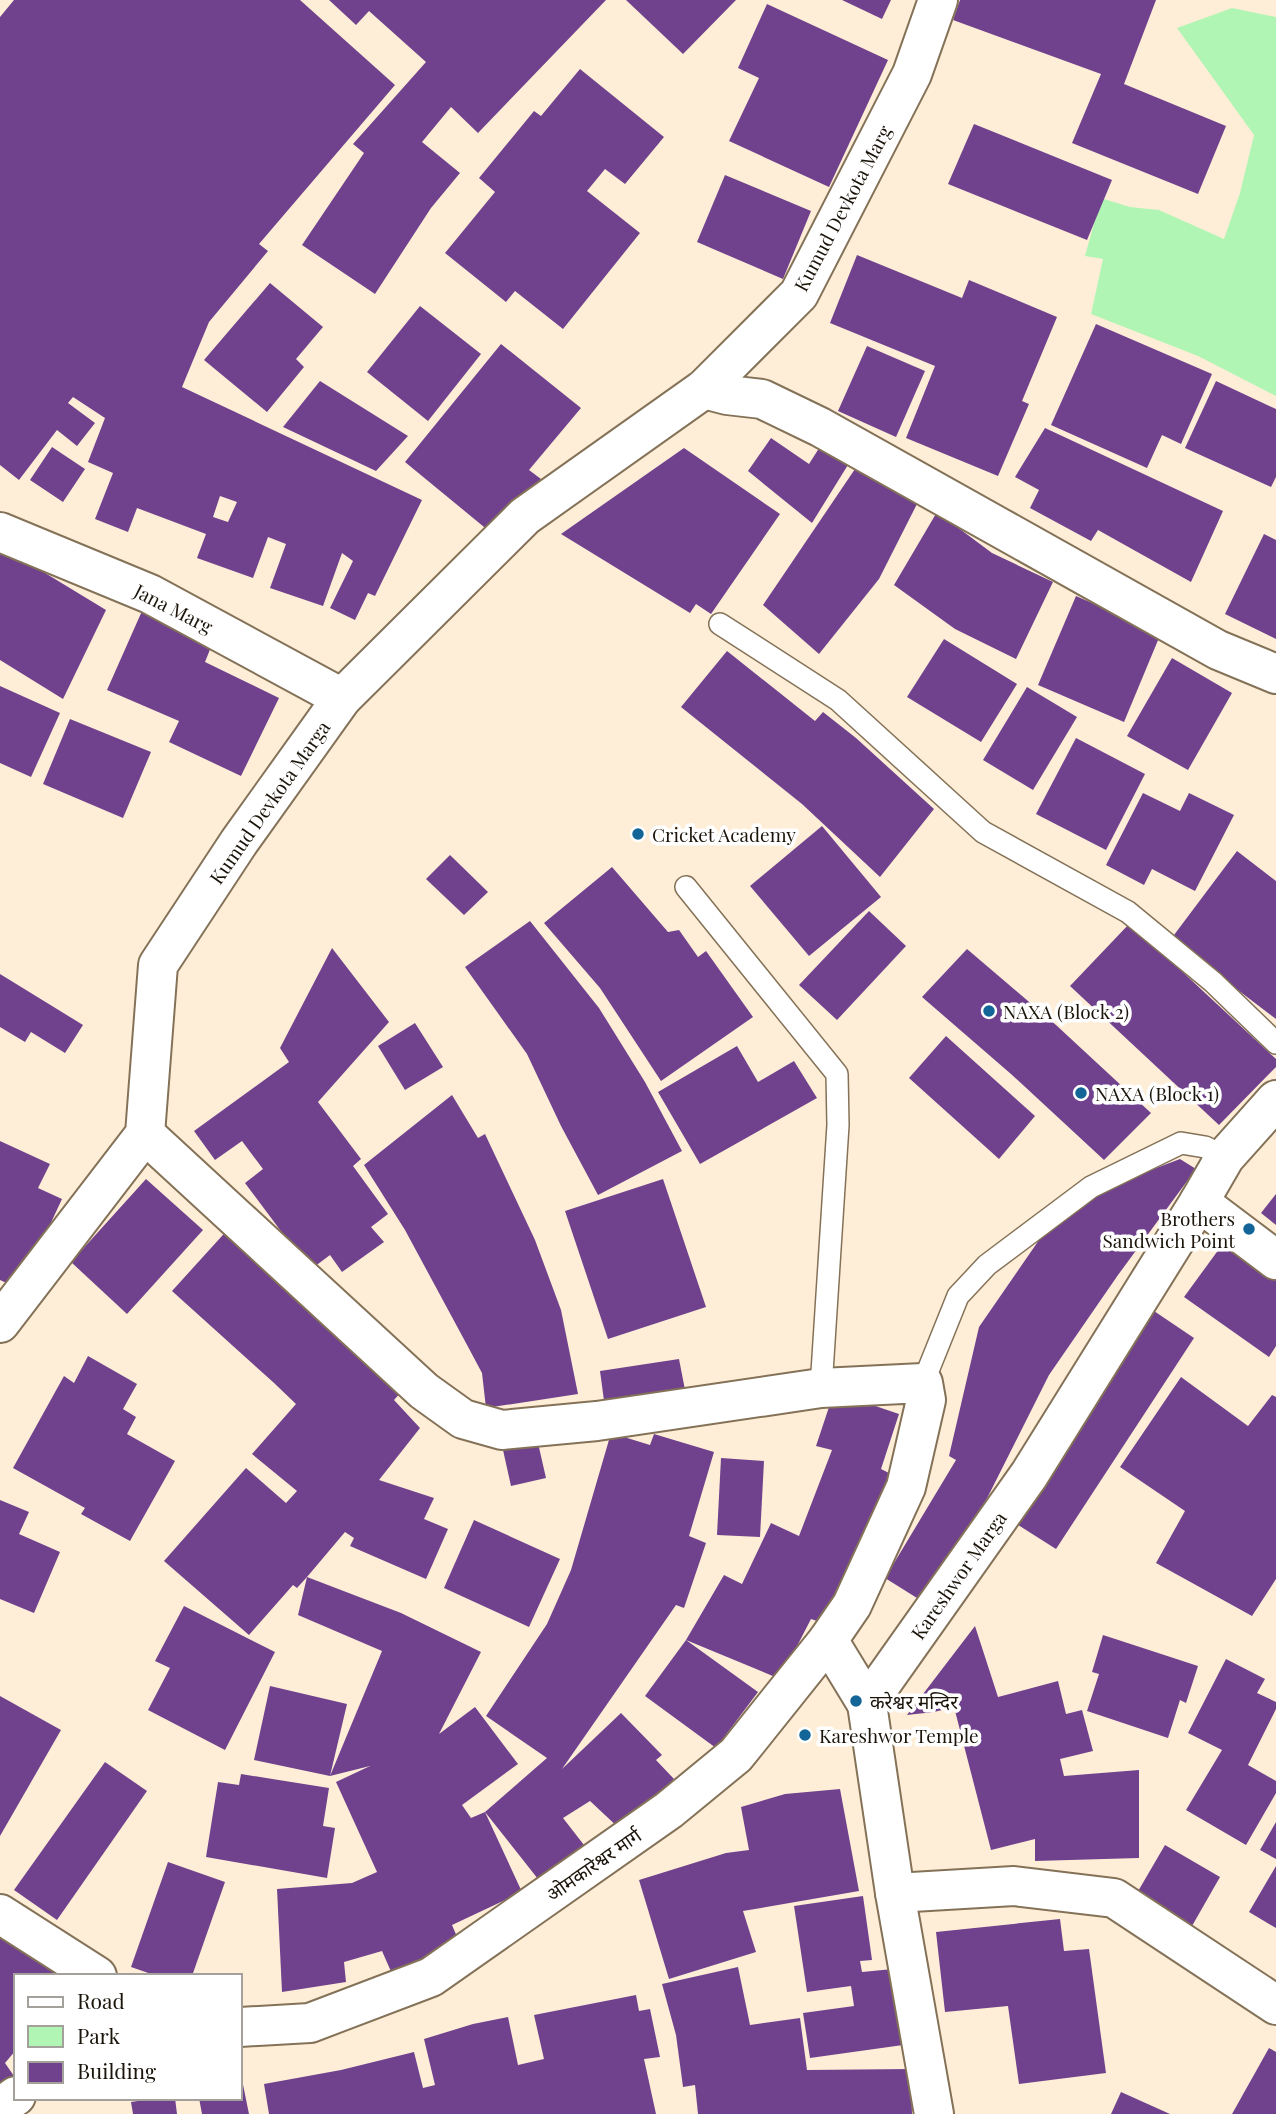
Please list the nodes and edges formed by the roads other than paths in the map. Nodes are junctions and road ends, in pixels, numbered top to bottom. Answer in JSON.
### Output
{"nodes":[{"id":1,"x":938,"y":0,"type":"edge"},
{"id":2,"x":704,"y":389,"type":"junction"},
{"id":3,"x":0,"y":532,"type":"edge"},
{"id":4,"x":720,"y":624,"type":"dead end"},
{"id":5,"x":1276,"y":674,"type":"edge"},
{"id":6,"x":342,"y":698,"type":"junction"},
{"id":7,"x":686,"y":887,"type":"dead end"},
{"id":8,"x":1276,"y":1043,"type":"edge"},
{"id":9,"x":1276,"y":1100,"type":"edge"},
{"id":10,"x":145,"y":1134,"type":"junction"},
{"id":11,"x":1225,"y":1157,"type":"junction"},
{"id":12,"x":1199,"y":1202,"type":"junction"},
{"id":13,"x":1276,"y":1260,"type":"edge"},
{"id":14,"x":0,"y":1323,"type":"edge"},
{"id":15,"x":923,"y":1383,"type":"junction"},
{"id":16,"x":821,"y":1388,"type":"junction"},
{"id":17,"x":828,"y":1640,"type":"junction"},
{"id":18,"x":867,"y":1704,"type":"junction"},
{"id":19,"x":895,"y":1893,"type":"junction"},
{"id":20,"x":0,"y":1914,"type":"edge"},
{"id":21,"x":94,"y":1974,"type":"edge"},
{"id":22,"x":1276,"y":2005,"type":"edge"},
{"id":23,"x":242,"y":2028,"type":"edge"},
{"id":24,"x":934,"y":2114,"type":"edge"}],
"edges":[{"from":1,"to":2,"type":"street","name":"Kumud Devkota Marg"},
{"from":2,"to":5,"type":"street"},
{"from":2,"to":6,"type":"street","name":"Kumud Devkota Marga"},
{"from":3,"to":6,"type":"street","name":"Jana Marg"},
{"from":4,"to":8,"type":"lane"},
{"from":6,"to":10,"type":"street","name":"Kumud Devkota Marga"},
{"from":7,"to":16,"type":"lane"},
{"from":9,"to":11,"type":"street","name":"Kareshwor Marga"},
{"from":10,"to":14,"type":"street"},
{"from":10,"to":16,"type":"street"},
{"from":11,"to":12,"type":"street","name":"Kareshwor Marga"},
{"from":11,"to":15,"type":"lane"},
{"from":12,"to":13,"type":"street"},
{"from":12,"to":18,"type":"street","name":"Kareshwor Marga"},
{"from":15,"to":16,"type":"street"},
{"from":15,"to":17,"type":"street","name":"ओमकारेश्वर मार्ग"},
{"from":17,"to":18,"type":"street"},
{"from":17,"to":23,"type":"street","name":"ओमकारेश्वर मार्ग"},
{"from":18,"to":19,"type":"street"},
{"from":19,"to":22,"type":"street"},
{"from":19,"to":24,"type":"street"},
{"from":20,"to":21,"type":"street"}]}
